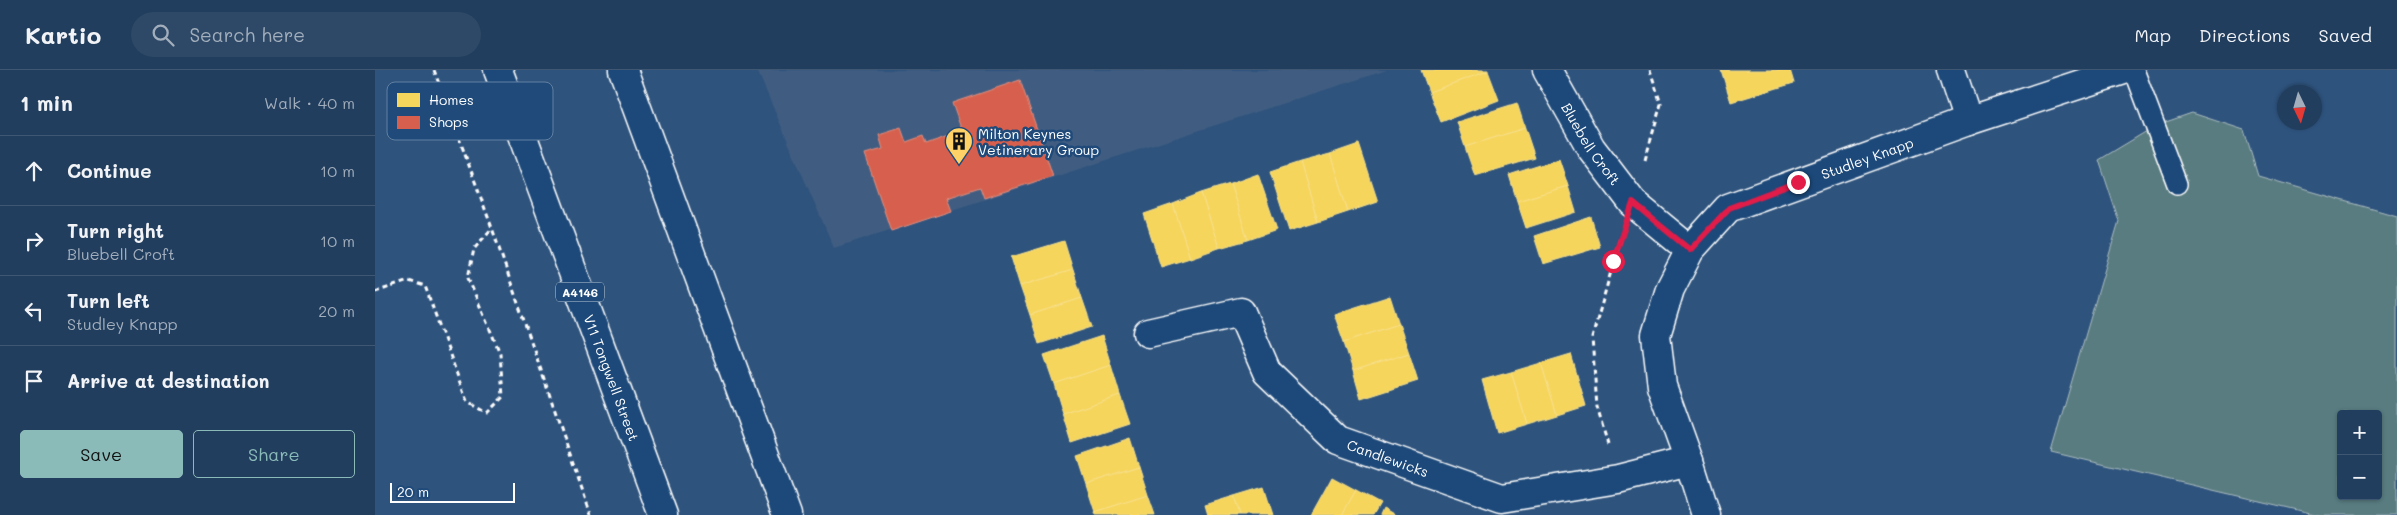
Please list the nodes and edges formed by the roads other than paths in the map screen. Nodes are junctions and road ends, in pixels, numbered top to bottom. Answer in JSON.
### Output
{"nodes":[{"id":1,"x":498,"y":70,"type":"edge"},
{"id":2,"x":623,"y":70,"type":"edge"},
{"id":3,"x":1547,"y":70,"type":"edge"},
{"id":4,"x":1951,"y":70,"type":"edge"},
{"id":5,"x":2124,"y":70,"type":"edge"},
{"id":6,"x":2134,"y":70,"type":"edge"},
{"id":7,"x":502,"y":82,"type":"edge"},
{"id":8,"x":1968,"y":121,"type":"junction"},
{"id":9,"x":524,"y":140,"type":"edge"},
{"id":10,"x":2177,"y":184,"type":"dead end"},
{"id":11,"x":1690,"y":250,"type":"junction"},
{"id":12,"x":1148,"y":334,"type":"dead end"},
{"id":13,"x":1689,"y":461,"type":"junction"},
{"id":14,"x":663,"y":515,"type":"edge"},
{"id":15,"x":787,"y":515,"type":"edge"},
{"id":16,"x":1706,"y":515,"type":"edge"}],
"edges":[{"from":1,"to":7,"type":"main road","name":"V11 Tongwell Street","number":"A4146"},
{"from":2,"to":15,"type":"main road"},
{"from":3,"to":11,"type":"main road","name":"Bluebell Croft"},
{"from":4,"to":8,"type":"main road"},
{"from":5,"to":8,"type":"main road","name":"Studley Knapp"},
{"from":6,"to":10,"type":"lane"},
{"from":8,"to":11,"type":"main road","name":"Studley Knapp"},
{"from":9,"to":14,"type":"main road","name":"V11 Tongwell Street","number":"A4146"},
{"from":11,"to":13,"type":"main road","name":"Studley Knapp"},
{"from":12,"to":13,"type":"main road","name":"Candlewicks"},
{"from":13,"to":16,"type":"main road","name":"Studley Knapp"}]}
